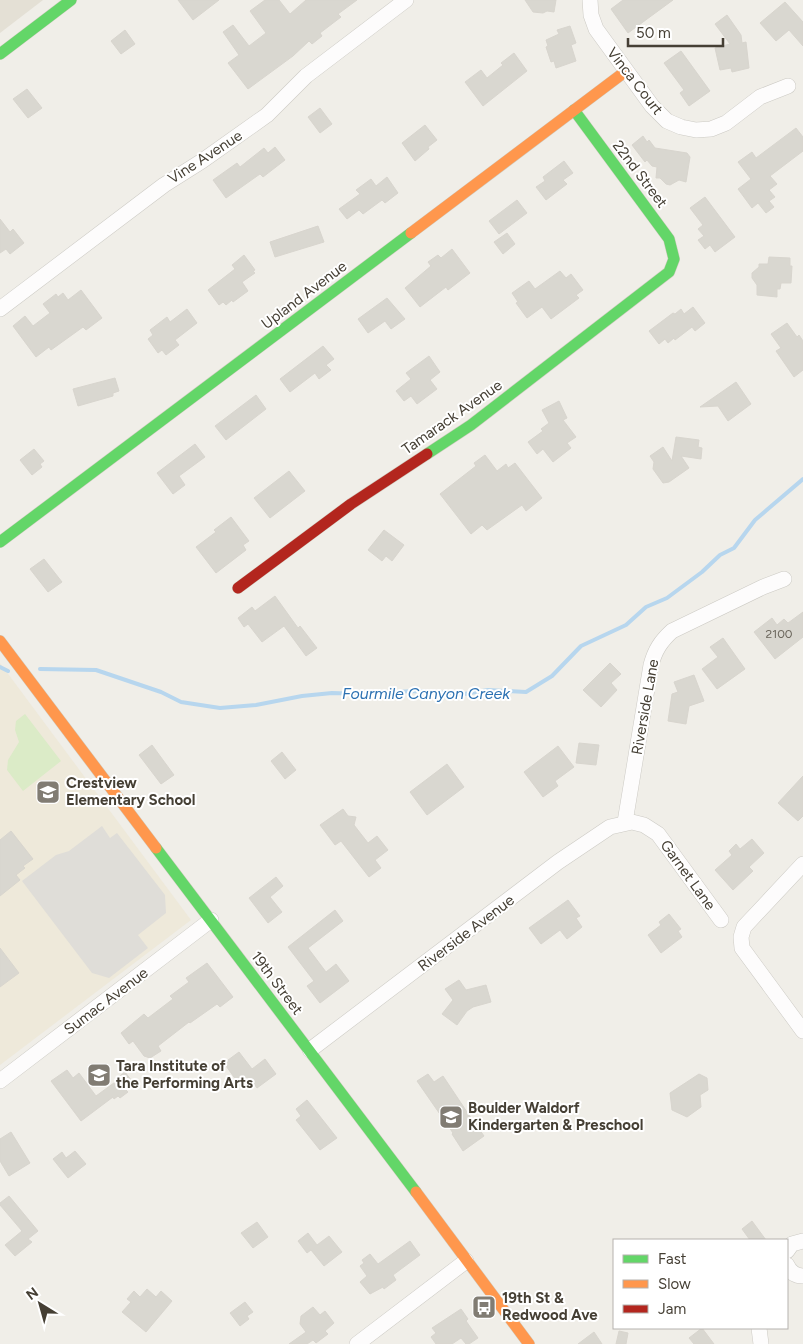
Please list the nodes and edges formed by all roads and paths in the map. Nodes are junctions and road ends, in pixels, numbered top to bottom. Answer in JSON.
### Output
{"nodes":[{"id":1,"x":71,"y":0,"type":"edge"},
{"id":2,"x":406,"y":0,"type":"edge"},
{"id":3,"x":590,"y":0,"type":"edge"},
{"id":4,"x":0,"y":54,"type":"edge"},
{"id":5,"x":626,"y":71,"type":"junction"},
{"id":6,"x":788,"y":86,"type":"dead end"},
{"id":7,"x":574,"y":110,"type":"junction"},
{"id":8,"x":674,"y":259,"type":"joint"},
{"id":9,"x":0,"y":309,"type":"edge"},
{"id":10,"x":0,"y":542,"type":"edge"},
{"id":11,"x":784,"y":579,"type":"dead end"},
{"id":12,"x":238,"y":588,"type":"dead end"},
{"id":13,"x":0,"y":641,"type":"edge"},
{"id":14,"x":625,"y":822,"type":"junction"},
{"id":15,"x":803,"y":864,"type":"edge"},
{"id":16,"x":211,"y":920,"type":"junction"},
{"id":17,"x":721,"y":920,"type":"dead end"},
{"id":18,"x":803,"y":1031,"type":"edge"},
{"id":19,"x":310,"y":1050,"type":"junction"},
{"id":20,"x":0,"y":1080,"type":"edge"},
{"id":21,"x":803,"y":1241,"type":"edge"},
{"id":22,"x":788,"y":1250,"type":"edge"},
{"id":23,"x":466,"y":1261,"type":"junction"},
{"id":24,"x":759,"y":1329,"type":"edge"},
{"id":25,"x":357,"y":1344,"type":"edge"},
{"id":26,"x":529,"y":1344,"type":"edge"},
{"id":27,"x":762,"y":1344,"type":"edge"}],
"edges":[{"from":1,"to":4,"type":"street"},
{"from":2,"to":9,"type":"street","name":"Vine Avenue"},
{"from":3,"to":5,"type":"street","name":"Vinca Court"},
{"from":5,"to":6,"type":"street","name":"Vinca Court"},
{"from":5,"to":7,"type":"street","name":"Upland Avenue"},
{"from":7,"to":8,"type":"street","name":"22nd Street"},
{"from":7,"to":10,"type":"street","name":"Upland Avenue"},
{"from":8,"to":12,"type":"street","name":"Tamarack Avenue"},
{"from":11,"to":14,"type":"street","name":"Riverside Lane"},
{"from":13,"to":16,"type":"street","name":"19th Street"},
{"from":14,"to":17,"type":"street","name":"Garnet Lane"},
{"from":14,"to":19,"type":"street","name":"Riverside Avenue"},
{"from":15,"to":18,"type":"street"},
{"from":16,"to":19,"type":"street","name":"19th Street"},
{"from":16,"to":20,"type":"street","name":"Sumac Avenue"},
{"from":19,"to":23,"type":"street","name":"19th Street"},
{"from":21,"to":22,"type":"street"},
{"from":23,"to":25,"type":"street"},
{"from":23,"to":26,"type":"street","name":"19th Street"},
{"from":24,"to":27,"type":"street"}]}
